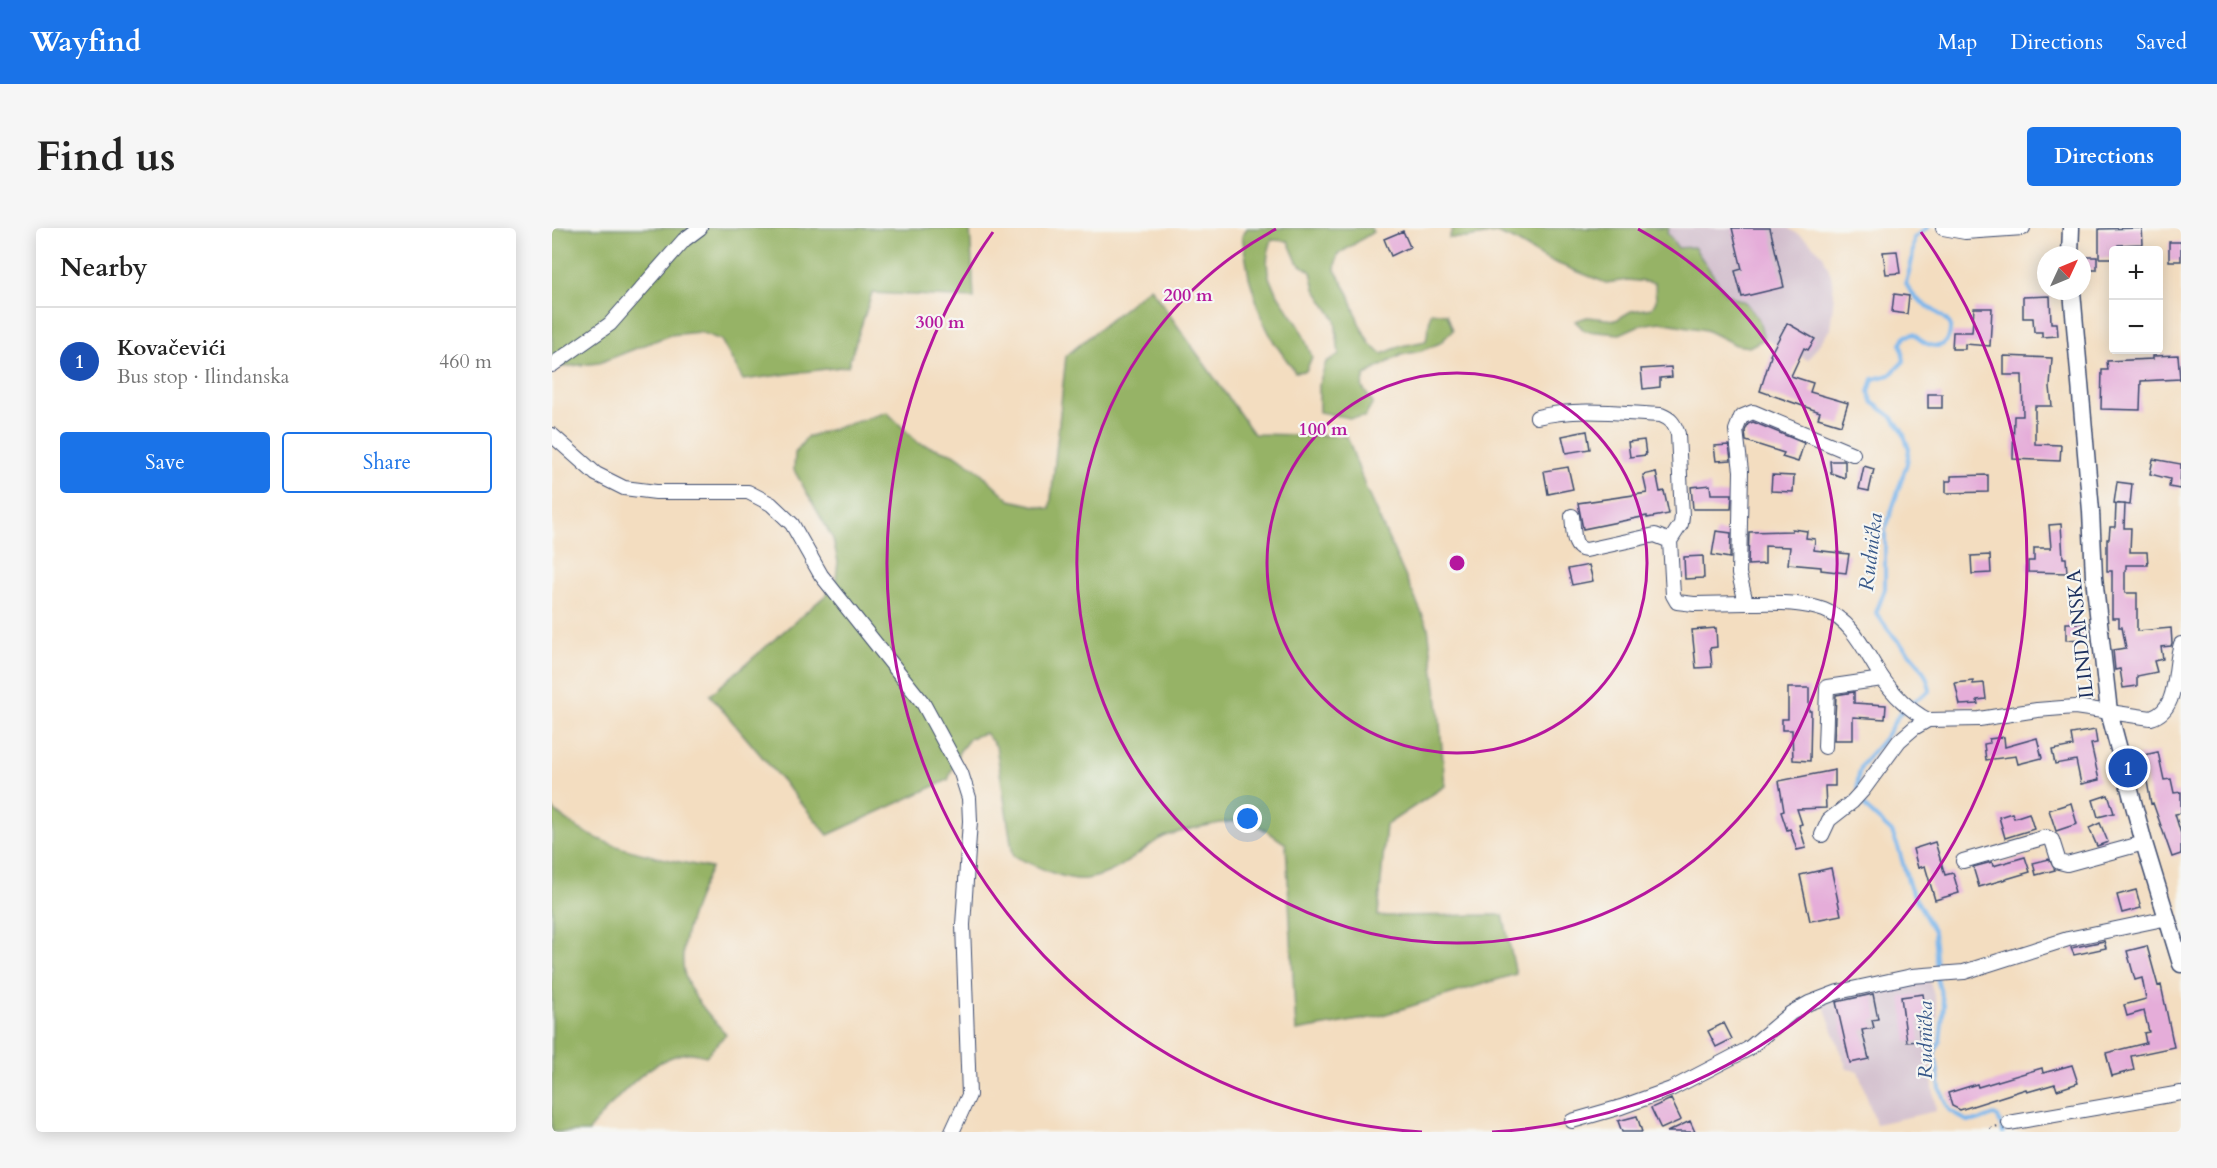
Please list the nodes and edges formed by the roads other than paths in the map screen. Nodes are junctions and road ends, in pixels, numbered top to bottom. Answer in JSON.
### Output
{"nodes":[{"id":1,"x":700,"y":228,"type":"edge"},
{"id":2,"x":1943,"y":228,"type":"edge"},
{"id":3,"x":2023,"y":228,"type":"edge"},
{"id":4,"x":2071,"y":228,"type":"edge"},
{"id":5,"x":2075,"y":246,"type":"edge"},
{"id":6,"x":2073,"y":300,"type":"edge"},
{"id":7,"x":552,"y":366,"type":"edge"},
{"id":8,"x":1537,"y":417,"type":"dead end"},
{"id":9,"x":552,"y":435,"type":"edge"},
{"id":10,"x":1853,"y":454,"type":"dead end"},
{"id":11,"x":1572,"y":516,"type":"dead end"},
{"id":12,"x":1670,"y":541,"type":"junction"},
{"id":13,"x":1746,"y":603,"type":"junction"},
{"id":14,"x":2181,"y":644,"type":"edge"},
{"id":15,"x":1882,"y":679,"type":"junction"},
{"id":16,"x":2109,"y":712,"type":"junction"},
{"id":17,"x":1928,"y":720,"type":"junction"},
{"id":18,"x":1825,"y":747,"type":"dead end"},
{"id":19,"x":1822,"y":835,"type":"dead end"},
{"id":20,"x":2144,"y":843,"type":"junction"},
{"id":21,"x":1963,"y":861,"type":"dead end"},
{"id":22,"x":2168,"y":918,"type":"junction"},
{"id":23,"x":2181,"y":964,"type":"edge"},
{"id":24,"x":2181,"y":1093,"type":"edge"},
{"id":25,"x":1572,"y":1121,"type":"dead end"},
{"id":26,"x":2009,"y":1123,"type":"dead end"},
{"id":27,"x":952,"y":1132,"type":"edge"}],
"edges":[{"from":1,"to":7,"type":"street"},
{"from":2,"to":3,"type":"street"},
{"from":4,"to":5,"type":"street"},
{"from":6,"to":16,"type":"street","name":"ILINDANSKA"},
{"from":8,"to":12,"type":"street"},
{"from":9,"to":27,"type":"street"},
{"from":10,"to":13,"type":"street"},
{"from":11,"to":12,"type":"street"},
{"from":12,"to":13,"type":"street"},
{"from":13,"to":15,"type":"street"},
{"from":14,"to":16,"type":"street"},
{"from":15,"to":17,"type":"street"},
{"from":15,"to":18,"type":"street"},
{"from":16,"to":17,"type":"street"},
{"from":16,"to":20,"type":"street","name":"ILINDANSKA"},
{"from":17,"to":19,"type":"street"},
{"from":20,"to":21,"type":"street"},
{"from":20,"to":22,"type":"street","name":"ILINDANSKA"},
{"from":22,"to":23,"type":"street","name":"ILINDANSKA"},
{"from":22,"to":25,"type":"street"},
{"from":24,"to":26,"type":"street"}]}
